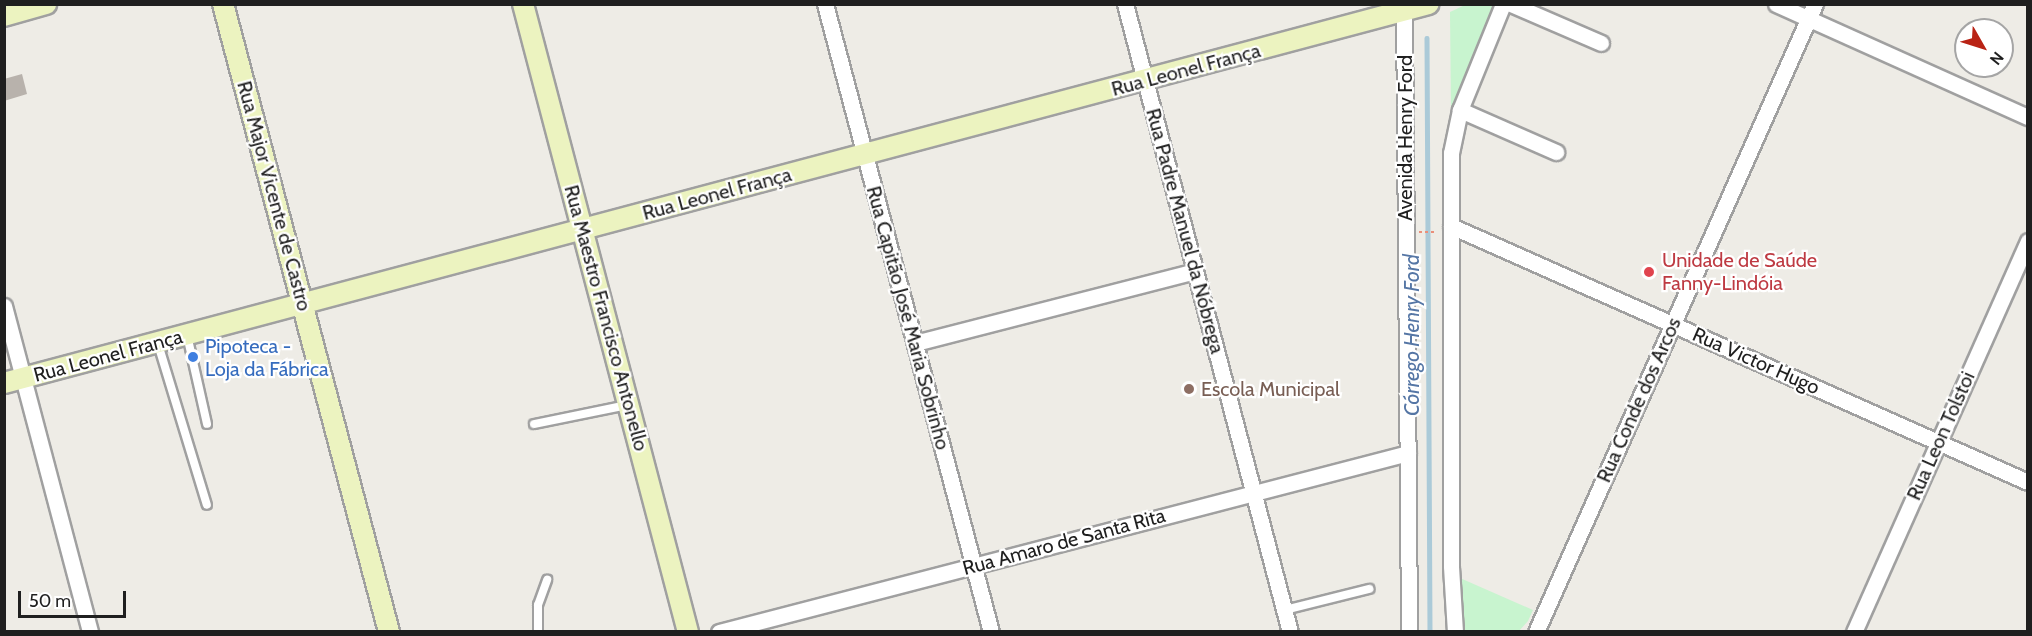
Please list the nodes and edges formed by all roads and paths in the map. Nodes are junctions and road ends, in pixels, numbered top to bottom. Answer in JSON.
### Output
{"nodes":[{"id":1,"x":46,"y":4,"type":"edge"},
{"id":2,"x":223,"y":4,"type":"edge"},
{"id":3,"x":523,"y":4,"type":"edge"},
{"id":4,"x":825,"y":4,"type":"edge"},
{"id":5,"x":1125,"y":4,"type":"edge"},
{"id":6,"x":1428,"y":4,"type":"edge"},
{"id":7,"x":1503,"y":4,"type":"edge"},
{"id":8,"x":1511,"y":4,"type":"edge"},
{"id":9,"x":1776,"y":4,"type":"edge"},
{"id":10,"x":1815,"y":4,"type":"edge"},
{"id":11,"x":1404,"y":8,"type":"edge"},
{"id":12,"x":4,"y":16,"type":"edge"},
{"id":13,"x":1808,"y":19,"type":"junction"},
{"id":14,"x":1601,"y":43,"type":"dead end"},
{"id":15,"x":1145,"y":81,"type":"junction"},
{"id":16,"x":1460,"y":111,"type":"junction"},
{"id":17,"x":2028,"y":117,"type":"edge"},
{"id":18,"x":1556,"y":152,"type":"dead end"},
{"id":19,"x":865,"y":155,"type":"junction"},
{"id":20,"x":1447,"y":229,"type":"junction"},
{"id":21,"x":583,"y":230,"type":"junction"},
{"id":22,"x":2028,"y":241,"type":"edge"},
{"id":23,"x":1416,"y":242,"type":"dead end"},
{"id":24,"x":1195,"y":271,"type":"junction"},
{"id":25,"x":303,"y":304,"type":"junction"},
{"id":26,"x":4,"y":306,"type":"edge"},
{"id":27,"x":1673,"y":325,"type":"junction"},
{"id":28,"x":187,"y":336,"type":"junction"},
{"id":29,"x":158,"y":343,"type":"junction"},
{"id":30,"x":915,"y":343,"type":"junction"},
{"id":31,"x":14,"y":381,"type":"edge"},
{"id":32,"x":628,"y":405,"type":"junction"},
{"id":33,"x":207,"y":424,"type":"dead end"},
{"id":34,"x":534,"y":424,"type":"dead end"},
{"id":35,"x":1938,"y":442,"type":"junction"},
{"id":36,"x":1408,"y":453,"type":"junction"},
{"id":37,"x":2028,"y":482,"type":"edge"},
{"id":38,"x":1254,"y":493,"type":"junction"},
{"id":39,"x":207,"y":506,"type":"dead end"},
{"id":40,"x":974,"y":566,"type":"junction"},
{"id":41,"x":547,"y":580,"type":"dead end"},
{"id":42,"x":1369,"y":589,"type":"dead end"},
{"id":43,"x":1284,"y":610,"type":"junction"},
{"id":44,"x":90,"y":632,"type":"edge"},
{"id":45,"x":389,"y":632,"type":"edge"},
{"id":46,"x":538,"y":632,"type":"edge"},
{"id":47,"x":688,"y":632,"type":"edge"},
{"id":48,"x":719,"y":632,"type":"edge"},
{"id":49,"x":991,"y":632,"type":"edge"},
{"id":50,"x":1290,"y":632,"type":"edge"},
{"id":51,"x":1409,"y":632,"type":"edge"},
{"id":52,"x":1455,"y":632,"type":"edge"},
{"id":53,"x":1536,"y":632,"type":"edge"},
{"id":54,"x":1854,"y":632,"type":"edge"}],
"edges":[{"from":1,"to":12,"type":"main road"},
{"from":2,"to":25,"type":"main road","name":"Rua Major Vicente de Castro"},
{"from":3,"to":21,"type":"main road","name":"Rua Maestro Francisco Antonello"},
{"from":4,"to":19,"type":"street","name":"Rua Capitão José Maria Sobrinho"},
{"from":5,"to":15,"type":"street","name":"Rua Padre Manuel da Nóbrega"},
{"from":6,"to":11,"type":"main road","name":"Rua Leonel França"},
{"from":7,"to":16,"type":"street"},
{"from":8,"to":14,"type":"street"},
{"from":9,"to":13,"type":"street"},
{"from":10,"to":13,"type":"street","name":"Rua Conde dos Arcos"},
{"from":11,"to":15,"type":"main road","name":"Rua Leonel França"},
{"from":11,"to":36,"type":"street","name":"Avenida Henry Ford"},
{"from":13,"to":17,"type":"street"},
{"from":13,"to":27,"type":"street","name":"Rua Conde dos Arcos"},
{"from":15,"to":19,"type":"main road","name":"Rua Leonel França"},
{"from":15,"to":24,"type":"street","name":"Rua Padre Manuel da Nóbrega"},
{"from":16,"to":18,"type":"street"},
{"from":16,"to":20,"type":"street"},
{"from":19,"to":21,"type":"main road","name":"Rua Leonel França"},
{"from":19,"to":30,"type":"street","name":"Rua Capitão José Maria Sobrinho"},
{"from":20,"to":23,"type":"path"},
{"from":20,"to":27,"type":"street","name":"Rua Victor Hugo"},
{"from":20,"to":52,"type":"street"},
{"from":21,"to":25,"type":"main road","name":"Rua Leonel França"},
{"from":21,"to":32,"type":"main road","name":"Rua Maestro Francisco Antonello"},
{"from":22,"to":35,"type":"street","name":"Rua Leon Tolstoi"},
{"from":24,"to":30,"type":"street"},
{"from":24,"to":38,"type":"street","name":"Rua Padre Manuel da Nóbrega"},
{"from":25,"to":28,"type":"main road","name":"Rua Leonel França"},
{"from":25,"to":45,"type":"main road","name":"Rua Major Vicente de Castro"},
{"from":26,"to":31,"type":"street"},
{"from":27,"to":35,"type":"street","name":"Rua Victor Hugo"},
{"from":27,"to":53,"type":"street","name":"Rua Conde dos Arcos"},
{"from":28,"to":29,"type":"main road","name":"Rua Leonel França"},
{"from":28,"to":33,"type":"lane"},
{"from":29,"to":31,"type":"main road","name":"Rua Leonel França"},
{"from":29,"to":39,"type":"lane"},
{"from":30,"to":40,"type":"street","name":"Rua Capitão José Maria Sobrinho"},
{"from":31,"to":44,"type":"street"},
{"from":32,"to":34,"type":"lane"},
{"from":32,"to":47,"type":"main road","name":"Rua Maestro Francisco Antonello"},
{"from":35,"to":37,"type":"street","name":"Rua Victor Hugo"},
{"from":35,"to":54,"type":"street","name":"Rua Leon Tolstoi"},
{"from":36,"to":38,"type":"street","name":"Rua Amaro de Santa Rita"},
{"from":36,"to":51,"type":"street","name":"Avenida Henry Ford"},
{"from":38,"to":40,"type":"street","name":"Rua Amaro de Santa Rita"},
{"from":38,"to":43,"type":"street","name":"Rua Padre Manuel da Nóbrega"},
{"from":40,"to":48,"type":"street","name":"Rua Amaro de Santa Rita"},
{"from":40,"to":49,"type":"street","name":"Rua Capitão José Maria Sobrinho"},
{"from":41,"to":46,"type":"lane"},
{"from":42,"to":43,"type":"lane"},
{"from":43,"to":50,"type":"street","name":"Rua Padre Manuel da Nóbrega"}]}
